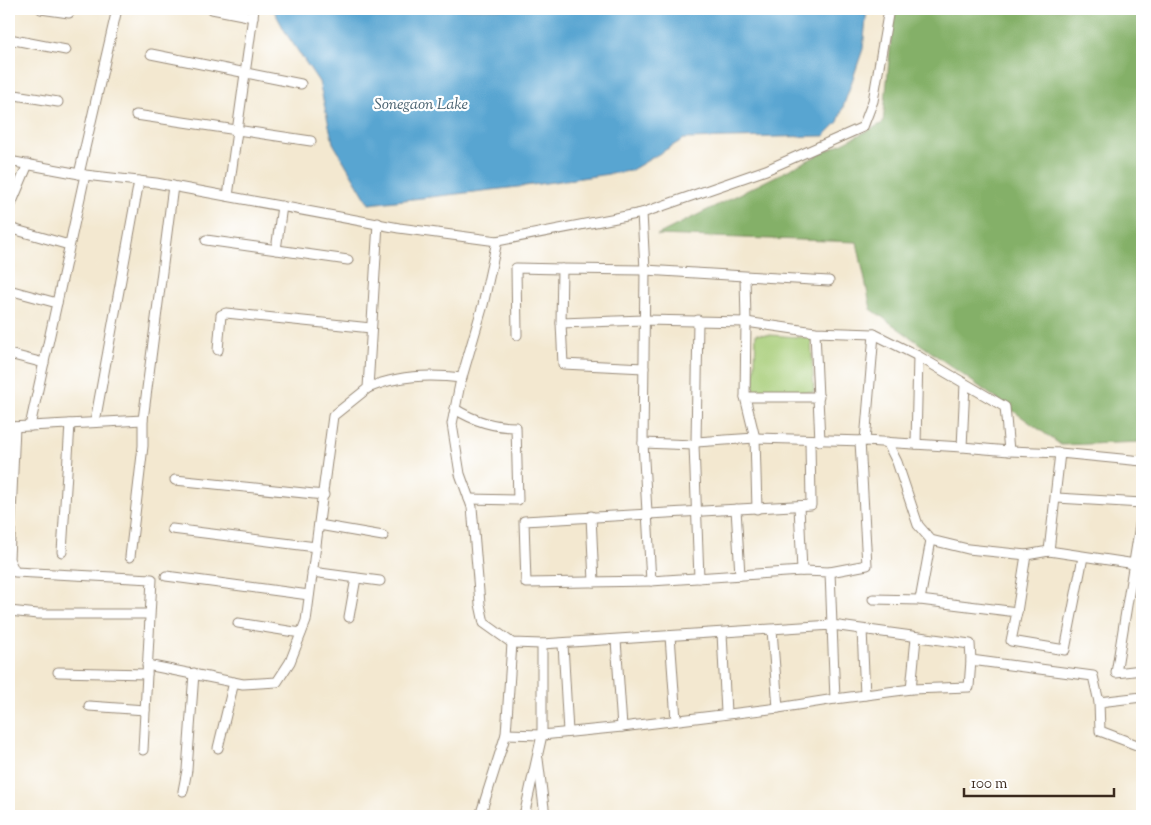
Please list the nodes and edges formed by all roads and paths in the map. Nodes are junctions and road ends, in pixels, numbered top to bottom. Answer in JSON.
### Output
{"nodes":[{"id":1,"x":40,"y":9,"type":"edge"},
{"id":2,"x":117,"y":9,"type":"edge"},
{"id":3,"x":212,"y":9,"type":"edge"},
{"id":4,"x":889,"y":9,"type":"edge"},
{"id":5,"x":69,"y":13,"type":"dead end"},
{"id":6,"x":253,"y":13,"type":"edge"},
{"id":7,"x":9,"y":39,"type":"edge"},
{"id":8,"x":66,"y":50,"type":"dead end"},
{"id":9,"x":151,"y":54,"type":"dead end"},
{"id":10,"x":245,"y":72,"type":"junction"},
{"id":11,"x":301,"y":84,"type":"dead end"},
{"id":12,"x":9,"y":94,"type":"edge"},
{"id":13,"x":58,"y":102,"type":"dead end"},
{"id":14,"x":136,"y":115,"type":"dead end"},
{"id":15,"x":237,"y":130,"type":"junction"},
{"id":16,"x":312,"y":141,"type":"dead end"},
{"id":17,"x":9,"y":161,"type":"edge"},
{"id":18,"x":28,"y":164,"type":"junction"},
{"id":19,"x":82,"y":174,"type":"junction"},
{"id":20,"x":139,"y":181,"type":"junction"},
{"id":21,"x":173,"y":186,"type":"junction"},
{"id":22,"x":228,"y":196,"type":"junction"},
{"id":23,"x":282,"y":206,"type":"junction"},
{"id":24,"x":9,"y":208,"type":"edge"},
{"id":25,"x":642,"y":213,"type":"junction"},
{"id":26,"x":378,"y":223,"type":"junction"},
{"id":27,"x":9,"y":228,"type":"edge"},
{"id":28,"x":206,"y":240,"type":"dead end"},
{"id":29,"x":497,"y":241,"type":"junction"},
{"id":30,"x":69,"y":244,"type":"junction"},
{"id":31,"x":276,"y":250,"type":"junction"},
{"id":32,"x":348,"y":260,"type":"dead end"},
{"id":33,"x":562,"y":269,"type":"junction"},
{"id":34,"x":645,"y":270,"type":"junction"},
{"id":35,"x":745,"y":277,"type":"junction"},
{"id":36,"x":829,"y":281,"type":"dead end"},
{"id":37,"x":9,"y":290,"type":"edge"},
{"id":38,"x":57,"y":303,"type":"junction"},
{"id":39,"x":644,"y":320,"type":"junction"},
{"id":40,"x":698,"y":320,"type":"junction"},
{"id":41,"x":746,"y":322,"type":"junction"},
{"id":42,"x":561,"y":323,"type":"junction"},
{"id":43,"x":372,"y":328,"type":"junction"},
{"id":44,"x":815,"y":332,"type":"junction"},
{"id":45,"x":874,"y":334,"type":"junction"},
{"id":46,"x":517,"y":336,"type":"dead end"},
{"id":47,"x":218,"y":350,"type":"dead end"},
{"id":48,"x":9,"y":354,"type":"edge"},
{"id":49,"x":918,"y":356,"type":"junction"},
{"id":50,"x":44,"y":363,"type":"junction"},
{"id":51,"x":644,"y":368,"type":"junction"},
{"id":52,"x":462,"y":378,"type":"junction"},
{"id":53,"x":965,"y":384,"type":"junction"},
{"id":54,"x":368,"y":388,"type":"junction"},
{"id":55,"x":745,"y":397,"type":"junction"},
{"id":56,"x":820,"y":397,"type":"junction"},
{"id":57,"x":455,"y":409,"type":"junction"},
{"id":58,"x":144,"y":420,"type":"junction"},
{"id":59,"x":95,"y":422,"type":"junction"},
{"id":60,"x":70,"y":424,"type":"junction"},
{"id":61,"x":30,"y":426,"type":"junction"},
{"id":62,"x":12,"y":427,"type":"edge"},
{"id":63,"x":754,"y":438,"type":"junction"},
{"id":64,"x":810,"y":440,"type":"junction"},
{"id":65,"x":820,"y":441,"type":"junction"},
{"id":66,"x":862,"y":441,"type":"junction"},
{"id":67,"x":887,"y":442,"type":"junction"},
{"id":68,"x":643,"y":443,"type":"junction"},
{"id":69,"x":695,"y":443,"type":"junction"},
{"id":70,"x":916,"y":444,"type":"junction"},
{"id":71,"x":962,"y":447,"type":"junction"},
{"id":72,"x":1009,"y":451,"type":"junction"},
{"id":73,"x":1060,"y":453,"type":"junction"},
{"id":74,"x":1142,"y":461,"type":"edge"},
{"id":75,"x":175,"y":480,"type":"dead end"},
{"id":76,"x":324,"y":495,"type":"junction"},
{"id":77,"x":1057,"y":498,"type":"junction"},
{"id":78,"x":469,"y":499,"type":"junction"},
{"id":79,"x":1142,"y":503,"type":"edge"},
{"id":80,"x":799,"y":506,"type":"junction"},
{"id":81,"x":736,"y":509,"type":"junction"},
{"id":82,"x":757,"y":509,"type":"junction"},
{"id":83,"x":696,"y":511,"type":"junction"},
{"id":84,"x":648,"y":513,"type":"junction"},
{"id":85,"x":1142,"y":513,"type":"edge"},
{"id":86,"x":591,"y":516,"type":"junction"},
{"id":87,"x":319,"y":525,"type":"junction"},
{"id":88,"x":172,"y":529,"type":"dead end"},
{"id":89,"x":383,"y":536,"type":"dead end"},
{"id":90,"x":930,"y":540,"type":"junction"},
{"id":91,"x":316,"y":547,"type":"junction"},
{"id":92,"x":1050,"y":551,"type":"junction"},
{"id":93,"x":62,"y":552,"type":"dead end"},
{"id":94,"x":1026,"y":555,"type":"junction"},
{"id":95,"x":130,"y":558,"type":"dead end"},
{"id":96,"x":1083,"y":558,"type":"junction"},
{"id":97,"x":1139,"y":564,"type":"edge"},
{"id":98,"x":802,"y":571,"type":"junction"},
{"id":99,"x":312,"y":572,"type":"junction"},
{"id":100,"x":830,"y":572,"type":"junction"},
{"id":101,"x":740,"y":575,"type":"junction"},
{"id":102,"x":166,"y":576,"type":"dead end"},
{"id":103,"x":356,"y":578,"type":"junction"},
{"id":104,"x":699,"y":578,"type":"junction"},
{"id":105,"x":380,"y":581,"type":"dead end"},
{"id":106,"x":651,"y":581,"type":"junction"},
{"id":107,"x":594,"y":582,"type":"junction"},
{"id":108,"x":309,"y":595,"type":"junction"},
{"id":109,"x":873,"y":598,"type":"dead end"},
{"id":110,"x":920,"y":600,"type":"junction"},
{"id":111,"x":9,"y":611,"type":"edge"},
{"id":112,"x":1017,"y":612,"type":"junction"},
{"id":113,"x":148,"y":614,"type":"junction"},
{"id":114,"x":349,"y":617,"type":"dead end"},
{"id":115,"x":238,"y":623,"type":"dead end"},
{"id":116,"x":832,"y":625,"type":"junction"},
{"id":117,"x":772,"y":630,"type":"junction"},
{"id":118,"x":862,"y":630,"type":"junction"},
{"id":119,"x":302,"y":633,"type":"junction"},
{"id":120,"x":722,"y":633,"type":"junction"},
{"id":121,"x":670,"y":636,"type":"junction"},
{"id":122,"x":916,"y":638,"type":"junction"},
{"id":123,"x":616,"y":640,"type":"junction"},
{"id":124,"x":512,"y":643,"type":"junction"},
{"id":125,"x":542,"y":644,"type":"junction"},
{"id":126,"x":563,"y":644,"type":"junction"},
{"id":127,"x":971,"y":660,"type":"junction"},
{"id":128,"x":147,"y":669,"type":"junction"},
{"id":129,"x":1142,"y":670,"type":"edge"},
{"id":130,"x":58,"y":672,"type":"dead end"},
{"id":131,"x":194,"y":673,"type":"junction"},
{"id":132,"x":234,"y":682,"type":"junction"},
{"id":133,"x":910,"y":689,"type":"junction"},
{"id":134,"x":865,"y":695,"type":"junction"},
{"id":135,"x":1142,"y":698,"type":"edge"},
{"id":136,"x":835,"y":699,"type":"junction"},
{"id":137,"x":1099,"y":702,"type":"junction"},
{"id":138,"x":89,"y":706,"type":"dead end"},
{"id":139,"x":778,"y":708,"type":"junction"},
{"id":140,"x":145,"y":710,"type":"junction"},
{"id":141,"x":726,"y":713,"type":"junction"},
{"id":142,"x":676,"y":720,"type":"junction"},
{"id":143,"x":622,"y":727,"type":"junction"},
{"id":144,"x":568,"y":732,"type":"junction"},
{"id":145,"x":506,"y":734,"type":"junction"},
{"id":146,"x":542,"y":735,"type":"junction"},
{"id":147,"x":1142,"y":747,"type":"edge"},
{"id":148,"x":218,"y":748,"type":"dead end"},
{"id":149,"x":143,"y":750,"type":"dead end"},
{"id":150,"x":537,"y":751,"type":"junction"},
{"id":151,"x":183,"y":791,"type":"dead end"},
{"id":152,"x":480,"y":816,"type":"edge"},
{"id":153,"x":524,"y":816,"type":"edge"},
{"id":154,"x":545,"y":816,"type":"edge"}],
"edges":[{"from":1,"to":5,"type":"street"},
{"from":2,"to":19,"type":"street"},
{"from":3,"to":6,"type":"street"},
{"from":4,"to":25,"type":"street"},
{"from":6,"to":10,"type":"street"},
{"from":7,"to":8,"type":"street"},
{"from":9,"to":10,"type":"street"},
{"from":10,"to":11,"type":"street"},
{"from":10,"to":15,"type":"street"},
{"from":12,"to":13,"type":"street"},
{"from":14,"to":15,"type":"street"},
{"from":15,"to":16,"type":"street"},
{"from":15,"to":22,"type":"street"},
{"from":17,"to":18,"type":"street"},
{"from":18,"to":19,"type":"street"},
{"from":18,"to":24,"type":"street"},
{"from":19,"to":20,"type":"street"},
{"from":19,"to":30,"type":"street"},
{"from":20,"to":21,"type":"street"},
{"from":20,"to":59,"type":"street"},
{"from":21,"to":22,"type":"street"},
{"from":21,"to":58,"type":"street"},
{"from":22,"to":23,"type":"street"},
{"from":23,"to":26,"type":"street"},
{"from":23,"to":31,"type":"street"},
{"from":25,"to":29,"type":"street"},
{"from":25,"to":34,"type":"street"},
{"from":26,"to":29,"type":"street"},
{"from":26,"to":43,"type":"street"},
{"from":27,"to":30,"type":"street"},
{"from":28,"to":31,"type":"street"},
{"from":29,"to":52,"type":"street"},
{"from":30,"to":38,"type":"street"},
{"from":31,"to":32,"type":"street"},
{"from":33,"to":34,"type":"street"},
{"from":33,"to":42,"type":"street"},
{"from":33,"to":46,"type":"street"},
{"from":34,"to":35,"type":"street"},
{"from":34,"to":39,"type":"street"},
{"from":35,"to":36,"type":"street"},
{"from":35,"to":41,"type":"street"},
{"from":37,"to":38,"type":"street"},
{"from":38,"to":50,"type":"street"},
{"from":39,"to":40,"type":"street"},
{"from":39,"to":42,"type":"street"},
{"from":39,"to":51,"type":"street"},
{"from":40,"to":41,"type":"street"},
{"from":40,"to":69,"type":"street"},
{"from":41,"to":44,"type":"street"},
{"from":41,"to":55,"type":"street"},
{"from":42,"to":51,"type":"street"},
{"from":43,"to":47,"type":"street"},
{"from":43,"to":54,"type":"street"},
{"from":44,"to":45,"type":"street"},
{"from":44,"to":56,"type":"street"},
{"from":45,"to":49,"type":"street"},
{"from":45,"to":66,"type":"street"},
{"from":48,"to":50,"type":"street"},
{"from":49,"to":53,"type":"street"},
{"from":49,"to":70,"type":"street"},
{"from":50,"to":61,"type":"street"},
{"from":51,"to":68,"type":"street"},
{"from":52,"to":54,"type":"street"},
{"from":52,"to":57,"type":"street"},
{"from":53,"to":71,"type":"street"},
{"from":53,"to":72,"type":"street"},
{"from":54,"to":76,"type":"street"},
{"from":55,"to":56,"type":"street"},
{"from":55,"to":63,"type":"street"},
{"from":56,"to":65,"type":"street"},
{"from":57,"to":78,"type":"street"},
{"from":57,"to":78,"type":"street"},
{"from":58,"to":59,"type":"street"},
{"from":58,"to":95,"type":"street"},
{"from":59,"to":60,"type":"street"},
{"from":60,"to":61,"type":"street"},
{"from":60,"to":93,"type":"street"},
{"from":61,"to":62,"type":"street"},
{"from":62,"to":113,"type":"street"},
{"from":63,"to":64,"type":"street"},
{"from":63,"to":69,"type":"street"},
{"from":63,"to":82,"type":"street"},
{"from":64,"to":65,"type":"street"},
{"from":64,"to":80,"type":"street"},
{"from":65,"to":66,"type":"street"},
{"from":66,"to":67,"type":"street"},
{"from":66,"to":100,"type":"street"},
{"from":67,"to":70,"type":"street"},
{"from":67,"to":90,"type":"street"},
{"from":68,"to":69,"type":"street"},
{"from":68,"to":84,"type":"street"},
{"from":69,"to":83,"type":"street"},
{"from":70,"to":71,"type":"street"},
{"from":71,"to":72,"type":"street"},
{"from":72,"to":73,"type":"street"},
{"from":73,"to":74,"type":"street"},
{"from":73,"to":77,"type":"street"},
{"from":75,"to":76,"type":"street"},
{"from":76,"to":87,"type":"street"},
{"from":77,"to":79,"type":"street"},
{"from":77,"to":92,"type":"street"},
{"from":78,"to":124,"type":"street"},
{"from":80,"to":82,"type":"street"},
{"from":80,"to":98,"type":"street"},
{"from":81,"to":82,"type":"street"},
{"from":81,"to":83,"type":"street"},
{"from":81,"to":101,"type":"street"},
{"from":83,"to":84,"type":"street"},
{"from":83,"to":104,"type":"street"},
{"from":84,"to":86,"type":"street"},
{"from":84,"to":106,"type":"street"},
{"from":85,"to":97,"type":"street"},
{"from":86,"to":107,"type":"street"},
{"from":86,"to":107,"type":"street"},
{"from":87,"to":89,"type":"street"},
{"from":87,"to":91,"type":"street"},
{"from":88,"to":91,"type":"street"},
{"from":90,"to":94,"type":"street"},
{"from":90,"to":110,"type":"street"},
{"from":91,"to":99,"type":"street"},
{"from":92,"to":94,"type":"street"},
{"from":92,"to":96,"type":"street"},
{"from":94,"to":112,"type":"street"},
{"from":96,"to":97,"type":"street"},
{"from":96,"to":112,"type":"street"},
{"from":97,"to":129,"type":"street"},
{"from":98,"to":100,"type":"street"},
{"from":98,"to":101,"type":"street"},
{"from":99,"to":103,"type":"street"},
{"from":99,"to":108,"type":"street"},
{"from":100,"to":116,"type":"street"},
{"from":101,"to":104,"type":"street"},
{"from":102,"to":108,"type":"street"},
{"from":103,"to":105,"type":"street"},
{"from":103,"to":114,"type":"street"},
{"from":104,"to":106,"type":"street"},
{"from":106,"to":107,"type":"street"},
{"from":108,"to":119,"type":"street"},
{"from":109,"to":110,"type":"street"},
{"from":110,"to":112,"type":"street"},
{"from":111,"to":113,"type":"street"},
{"from":113,"to":128,"type":"street"},
{"from":115,"to":119,"type":"street"},
{"from":116,"to":117,"type":"street"},
{"from":116,"to":118,"type":"street"},
{"from":116,"to":136,"type":"street"},
{"from":117,"to":120,"type":"street"},
{"from":117,"to":139,"type":"street"},
{"from":118,"to":122,"type":"street"},
{"from":118,"to":134,"type":"street"},
{"from":119,"to":132,"type":"street"},
{"from":120,"to":121,"type":"street"},
{"from":120,"to":141,"type":"street"},
{"from":121,"to":123,"type":"street"},
{"from":121,"to":142,"type":"street"},
{"from":122,"to":127,"type":"street"},
{"from":122,"to":133,"type":"street"},
{"from":123,"to":126,"type":"street"},
{"from":123,"to":143,"type":"street"},
{"from":124,"to":125,"type":"street"},
{"from":124,"to":145,"type":"street"},
{"from":125,"to":126,"type":"street"},
{"from":125,"to":146,"type":"street"},
{"from":126,"to":144,"type":"street"},
{"from":127,"to":133,"type":"street"},
{"from":127,"to":137,"type":"street"},
{"from":128,"to":130,"type":"street"},
{"from":128,"to":131,"type":"street"},
{"from":128,"to":140,"type":"street"},
{"from":131,"to":132,"type":"street"},
{"from":131,"to":151,"type":"street"},
{"from":132,"to":148,"type":"street"},
{"from":133,"to":134,"type":"street"},
{"from":134,"to":136,"type":"street"},
{"from":135,"to":137,"type":"street"},
{"from":136,"to":139,"type":"street"},
{"from":137,"to":147,"type":"street"},
{"from":138,"to":140,"type":"street"},
{"from":139,"to":141,"type":"street"},
{"from":140,"to":149,"type":"street"},
{"from":141,"to":142,"type":"street"},
{"from":142,"to":143,"type":"street"},
{"from":143,"to":144,"type":"street"},
{"from":144,"to":146,"type":"street"},
{"from":145,"to":146,"type":"street"},
{"from":145,"to":152,"type":"street"},
{"from":146,"to":150,"type":"street"},
{"from":150,"to":153,"type":"street"},
{"from":150,"to":154,"type":"street"}]}
